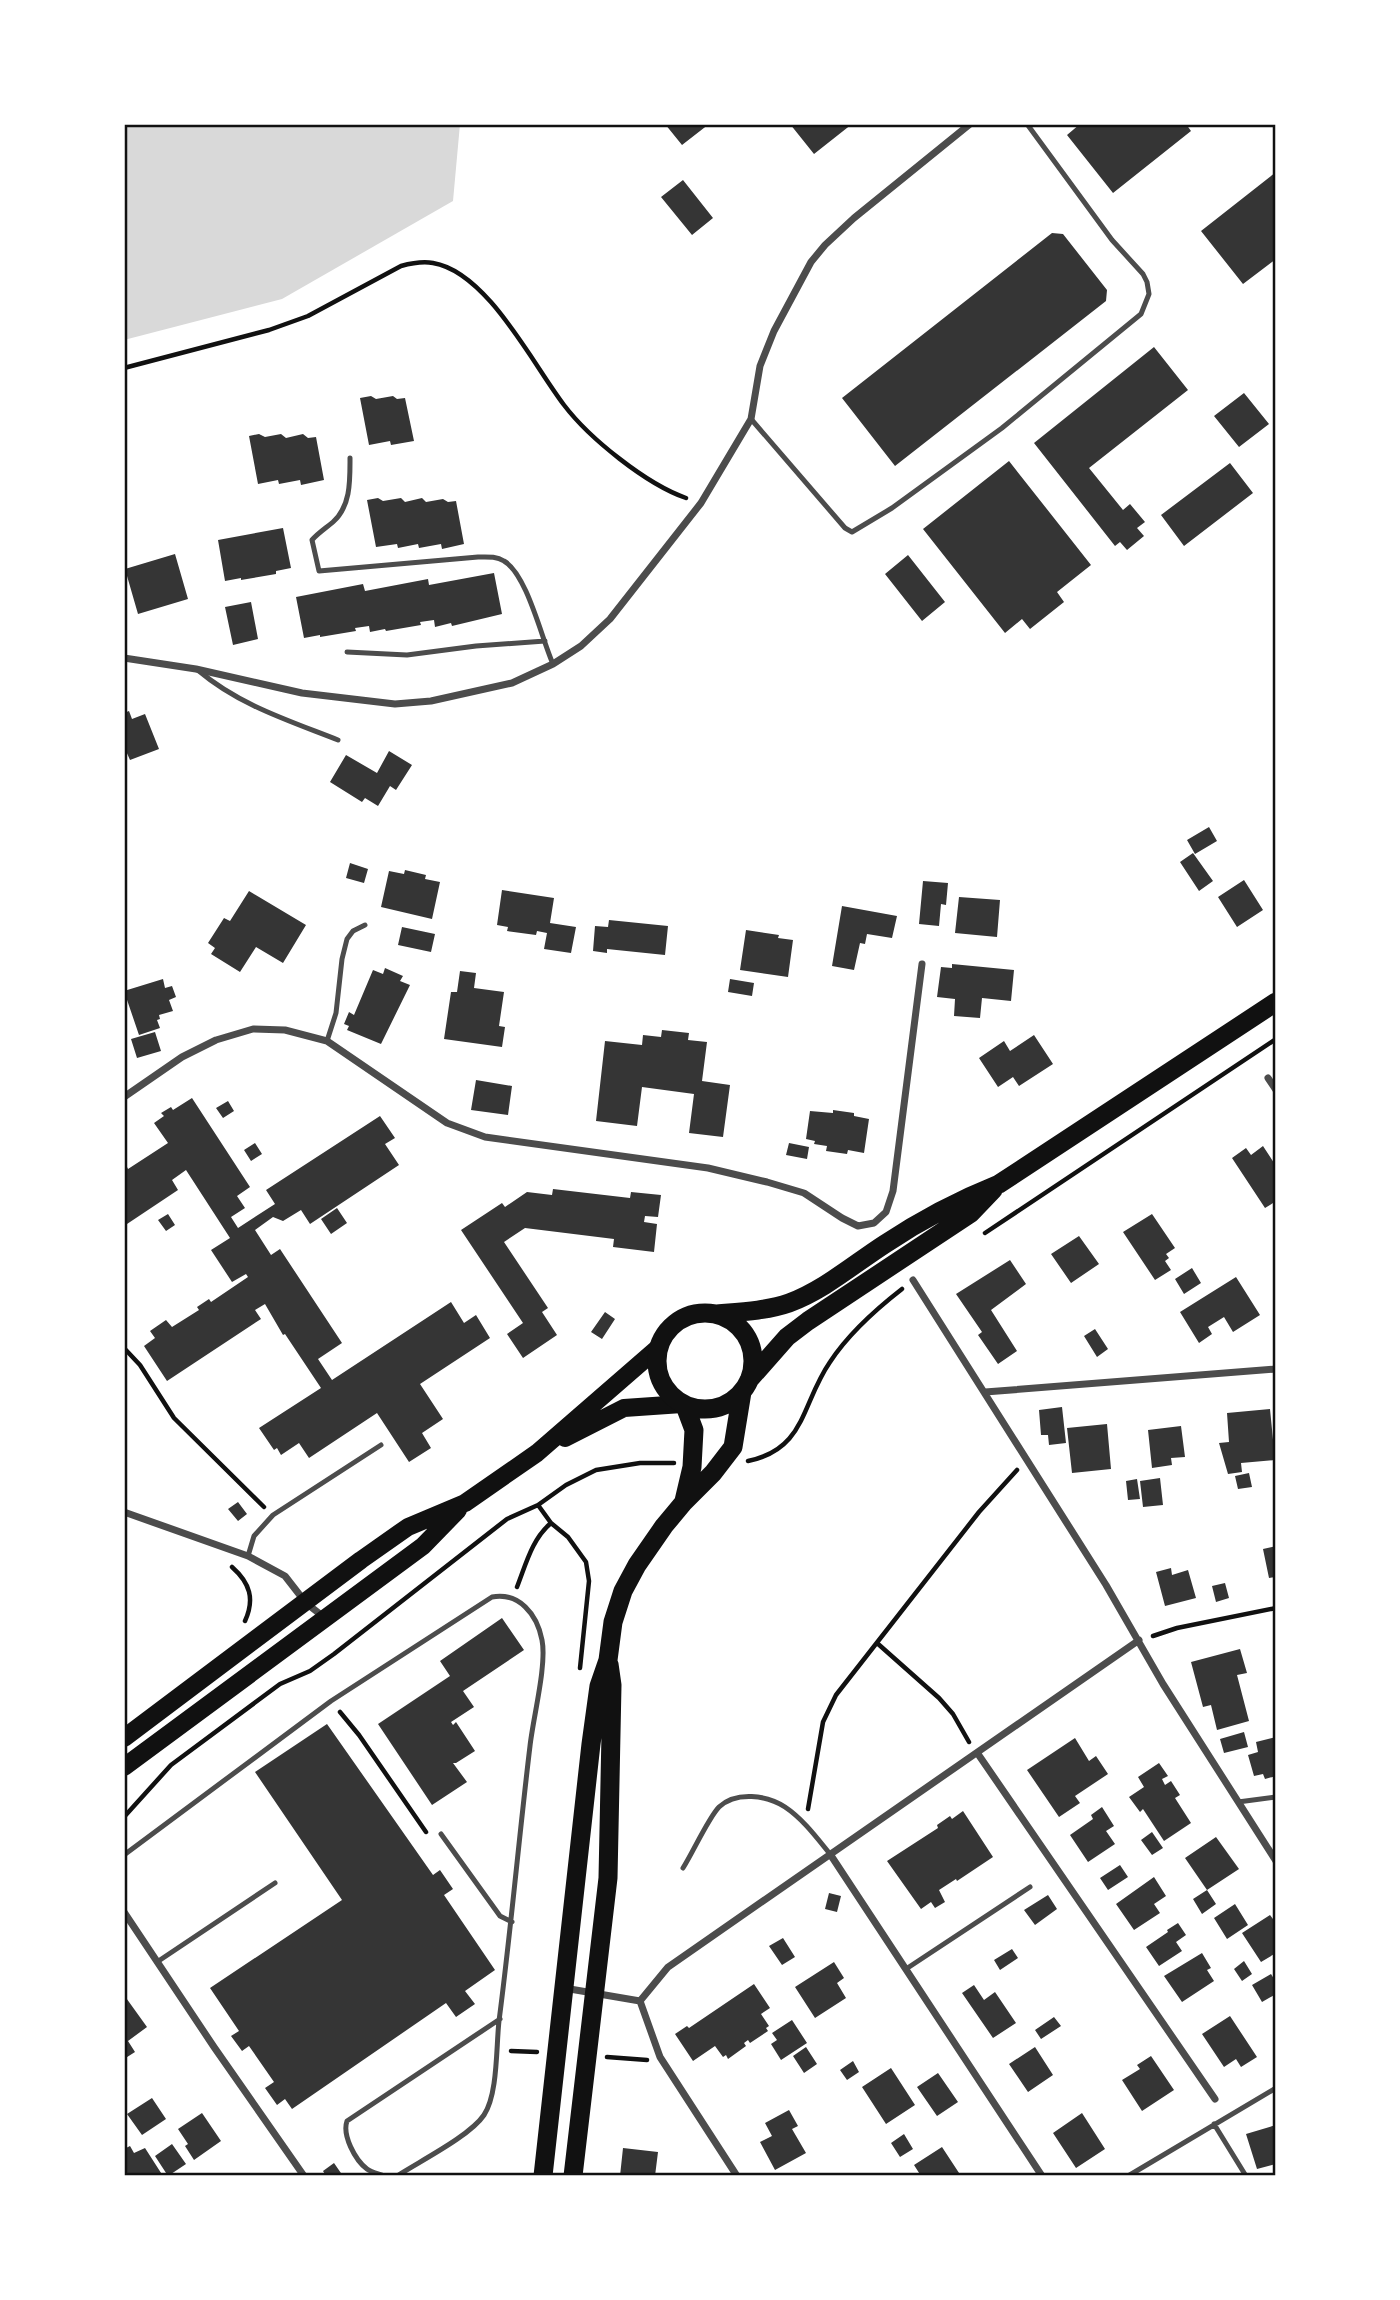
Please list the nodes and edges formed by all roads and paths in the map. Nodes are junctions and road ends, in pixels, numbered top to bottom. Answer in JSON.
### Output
{"nodes":[{"id":1,"x":970,"y":124,"type":"edge"},
{"id":2,"x":1027,"y":124,"type":"edge"},
{"id":3,"x":124,"y":368,"type":"edge"},
{"id":4,"x":751,"y":419,"type":"junction"},
{"id":5,"x":350,"y":458,"type":"dead end"},
{"id":6,"x":701,"y":503,"type":"junction"},
{"id":7,"x":545,"y":641,"type":"junction"},
{"id":8,"x":347,"y":652,"type":"dead end"},
{"id":9,"x":124,"y":658,"type":"edge"},
{"id":10,"x":553,"y":664,"type":"junction"},
{"id":11,"x":196,"y":669,"type":"junction"},
{"id":12,"x":338,"y":740,"type":"dead end"},
{"id":13,"x":365,"y":925,"type":"dead end"},
{"id":14,"x":922,"y":964,"type":"dead end"},
{"id":15,"x":1276,"y":1002,"type":"edge"},
{"id":16,"x":1276,"y":1039,"type":"edge"},
{"id":17,"x":327,"y":1041,"type":"junction"},
{"id":18,"x":1268,"y":1078,"type":"dead end"},
{"id":19,"x":1276,"y":1090,"type":"edge"},
{"id":20,"x":124,"y":1097,"type":"edge"},
{"id":21,"x":999,"y":1184,"type":"junction"},
{"id":22,"x":980,"y":1236,"type":"dead end"},
{"id":23,"x":913,"y":1280,"type":"joint"},
{"id":24,"x":715,"y":1314,"type":"junction"},
{"id":25,"x":659,"y":1347,"type":"junction"},
{"id":26,"x":124,"y":1348,"type":"edge"},
{"id":27,"x":1276,"y":1369,"type":"edge"},
{"id":28,"x":746,"y":1386,"type":"junction"},
{"id":29,"x":985,"y":1392,"type":"junction"},
{"id":30,"x":684,"y":1405,"type":"junction"},
{"id":31,"x":381,"y":1445,"type":"dead end"},
{"id":32,"x":537,"y":1453,"type":"junction"},
{"id":33,"x":1027,"y":1459,"type":"junction"},
{"id":34,"x":678,"y":1463,"type":"dead end"},
{"id":35,"x":737,"y":1463,"type":"dead end"},
{"id":36,"x":684,"y":1502,"type":"junction"},
{"id":37,"x":465,"y":1503,"type":"junction"},
{"id":38,"x":124,"y":1512,"type":"edge"},
{"id":39,"x":273,"y":1515,"type":"junction"},
{"id":40,"x":551,"y":1523,"type":"dead end"},
{"id":41,"x":211,"y":1543,"type":"junction"},
{"id":42,"x":248,"y":1556,"type":"junction"},
{"id":43,"x":513,"y":1598,"type":"junction"},
{"id":44,"x":306,"y":1602,"type":"junction"},
{"id":45,"x":1276,"y":1608,"type":"edge"},
{"id":46,"x":325,"y":1618,"type":"junction"},
{"id":47,"x":240,"y":1631,"type":"dead end"},
{"id":48,"x":1139,"y":1640,"type":"junction"},
{"id":49,"x":877,"y":1643,"type":"junction"},
{"id":50,"x":608,"y":1660,"type":"junction"},
{"id":51,"x":331,"y":1701,"type":"junction"},
{"id":52,"x":124,"y":1738,"type":"edge"},
{"id":53,"x":978,"y":1754,"type":"junction"},
{"id":54,"x":124,"y":1768,"type":"edge"},
{"id":55,"x":1276,"y":1797,"type":"edge"},
{"id":56,"x":1238,"y":1802,"type":"junction"},
{"id":57,"x":124,"y":1817,"type":"edge"},
{"id":58,"x":805,"y":1825,"type":"junction"},
{"id":59,"x":441,"y":1834,"type":"joint"},
{"id":60,"x":830,"y":1854,"type":"junction"},
{"id":61,"x":124,"y":1855,"type":"edge"},
{"id":62,"x":1276,"y":1861,"type":"edge"},
{"id":63,"x":683,"y":1868,"type":"dead end"},
{"id":64,"x":275,"y":1883,"type":"dead end"},
{"id":65,"x":1030,"y":1887,"type":"dead end"},
{"id":66,"x":124,"y":1912,"type":"edge"},
{"id":67,"x":512,"y":1922,"type":"junction"},
{"id":68,"x":157,"y":1962,"type":"junction"},
{"id":69,"x":906,"y":1969,"type":"junction"},
{"id":70,"x":564,"y":1988,"type":"junction"},
{"id":71,"x":594,"y":1993,"type":"junction"},
{"id":72,"x":640,"y":2001,"type":"junction"},
{"id":73,"x":500,"y":2019,"type":"junction"},
{"id":74,"x":496,"y":2051,"type":"junction"},
{"id":75,"x":537,"y":2052,"type":"dead end"},
{"id":76,"x":596,"y":2056,"type":"dead end"},
{"id":77,"x":660,"y":2057,"type":"junction"},
{"id":78,"x":1276,"y":2088,"type":"edge"},
{"id":79,"x":1214,"y":2099,"type":"dead end"},
{"id":80,"x":1214,"y":2124,"type":"junction"},
{"id":81,"x":304,"y":2176,"type":"edge"},
{"id":82,"x":384,"y":2176,"type":"edge"},
{"id":83,"x":397,"y":2176,"type":"edge"},
{"id":84,"x":543,"y":2176,"type":"edge"},
{"id":85,"x":573,"y":2176,"type":"edge"},
{"id":86,"x":737,"y":2176,"type":"edge"},
{"id":87,"x":1042,"y":2176,"type":"edge"},
{"id":88,"x":1128,"y":2176,"type":"edge"},
{"id":89,"x":1246,"y":2176,"type":"edge"}],
"edges":[{"from":1,"to":4,"type":"street"},
{"from":2,"to":4,"type":"lane"},
{"from":3,"to":6,"type":"path"},
{"from":4,"to":6,"type":"street"},
{"from":5,"to":7,"type":"lane"},
{"from":6,"to":10,"type":"street"},
{"from":7,"to":8,"type":"lane"},
{"from":7,"to":10,"type":"lane"},
{"from":9,"to":11,"type":"street"},
{"from":10,"to":11,"type":"street"},
{"from":11,"to":12,"type":"lane"},
{"from":13,"to":17,"type":"lane"},
{"from":14,"to":17,"type":"street"},
{"from":15,"to":21,"type":"highway"},
{"from":16,"to":22,"type":"path"},
{"from":17,"to":20,"type":"street"},
{"from":18,"to":19,"type":"street"},
{"from":21,"to":24,"type":"highway"},
{"from":21,"to":28,"type":"highway"},
{"from":23,"to":29,"type":"street"},
{"from":23,"to":35,"type":"path"},
{"from":24,"to":25,"type":"highway"},
{"from":24,"to":28,"type":"highway"},
{"from":25,"to":30,"type":"highway"},
{"from":25,"to":32,"type":"main road"},
{"from":26,"to":39,"type":"path"},
{"from":27,"to":29,"type":"street"},
{"from":28,"to":30,"type":"highway"},
{"from":28,"to":36,"type":"highway"},
{"from":29,"to":33,"type":"street"},
{"from":30,"to":32,"type":"main road"},
{"from":30,"to":36,"type":"highway"},
{"from":31,"to":39,"type":"lane"},
{"from":32,"to":37,"type":"main road"},
{"from":33,"to":48,"type":"street"},
{"from":33,"to":49,"type":"path"},
{"from":34,"to":57,"type":"path"},
{"from":36,"to":50,"type":"highway"},
{"from":37,"to":44,"type":"main road"},
{"from":37,"to":46,"type":"main road"},
{"from":38,"to":41,"type":"street"},
{"from":39,"to":42,"type":"lane"},
{"from":40,"to":43,"type":"path"},
{"from":41,"to":42,"type":"street"},
{"from":41,"to":47,"type":"path"},
{"from":42,"to":44,"type":"street"},
{"from":43,"to":51,"type":"lane"},
{"from":43,"to":67,"type":"lane"},
{"from":44,"to":46,"type":"street"},
{"from":44,"to":52,"type":"main road"},
{"from":45,"to":48,"type":"path"},
{"from":46,"to":54,"type":"main road"},
{"from":48,"to":53,"type":"street"},
{"from":48,"to":56,"type":"street"},
{"from":49,"to":53,"type":"path"},
{"from":49,"to":58,"type":"path"},
{"from":50,"to":70,"type":"highway"},
{"from":50,"to":71,"type":"highway"},
{"from":51,"to":59,"type":"path"},
{"from":51,"to":61,"type":"lane"},
{"from":53,"to":60,"type":"street"},
{"from":53,"to":79,"type":"street"},
{"from":55,"to":56,"type":"lane"},
{"from":56,"to":62,"type":"street"},
{"from":58,"to":60,"type":"lane"},
{"from":58,"to":63,"type":"lane"},
{"from":59,"to":67,"type":"lane"},
{"from":60,"to":69,"type":"street"},
{"from":60,"to":72,"type":"street"},
{"from":64,"to":68,"type":"lane"},
{"from":65,"to":69,"type":"lane"},
{"from":66,"to":68,"type":"street"},
{"from":67,"to":73,"type":"lane"},
{"from":68,"to":81,"type":"street"},
{"from":69,"to":87,"type":"street"},
{"from":70,"to":71,"type":"street"},
{"from":70,"to":84,"type":"highway"},
{"from":71,"to":72,"type":"street"},
{"from":71,"to":85,"type":"highway"},
{"from":72,"to":77,"type":"street"},
{"from":73,"to":74,"type":"lane"},
{"from":73,"to":82,"type":"lane"},
{"from":74,"to":75,"type":"path"},
{"from":74,"to":83,"type":"lane"},
{"from":76,"to":77,"type":"path"},
{"from":77,"to":86,"type":"street"},
{"from":78,"to":80,"type":"lane"},
{"from":80,"to":88,"type":"lane"},
{"from":80,"to":89,"type":"lane"}]}
